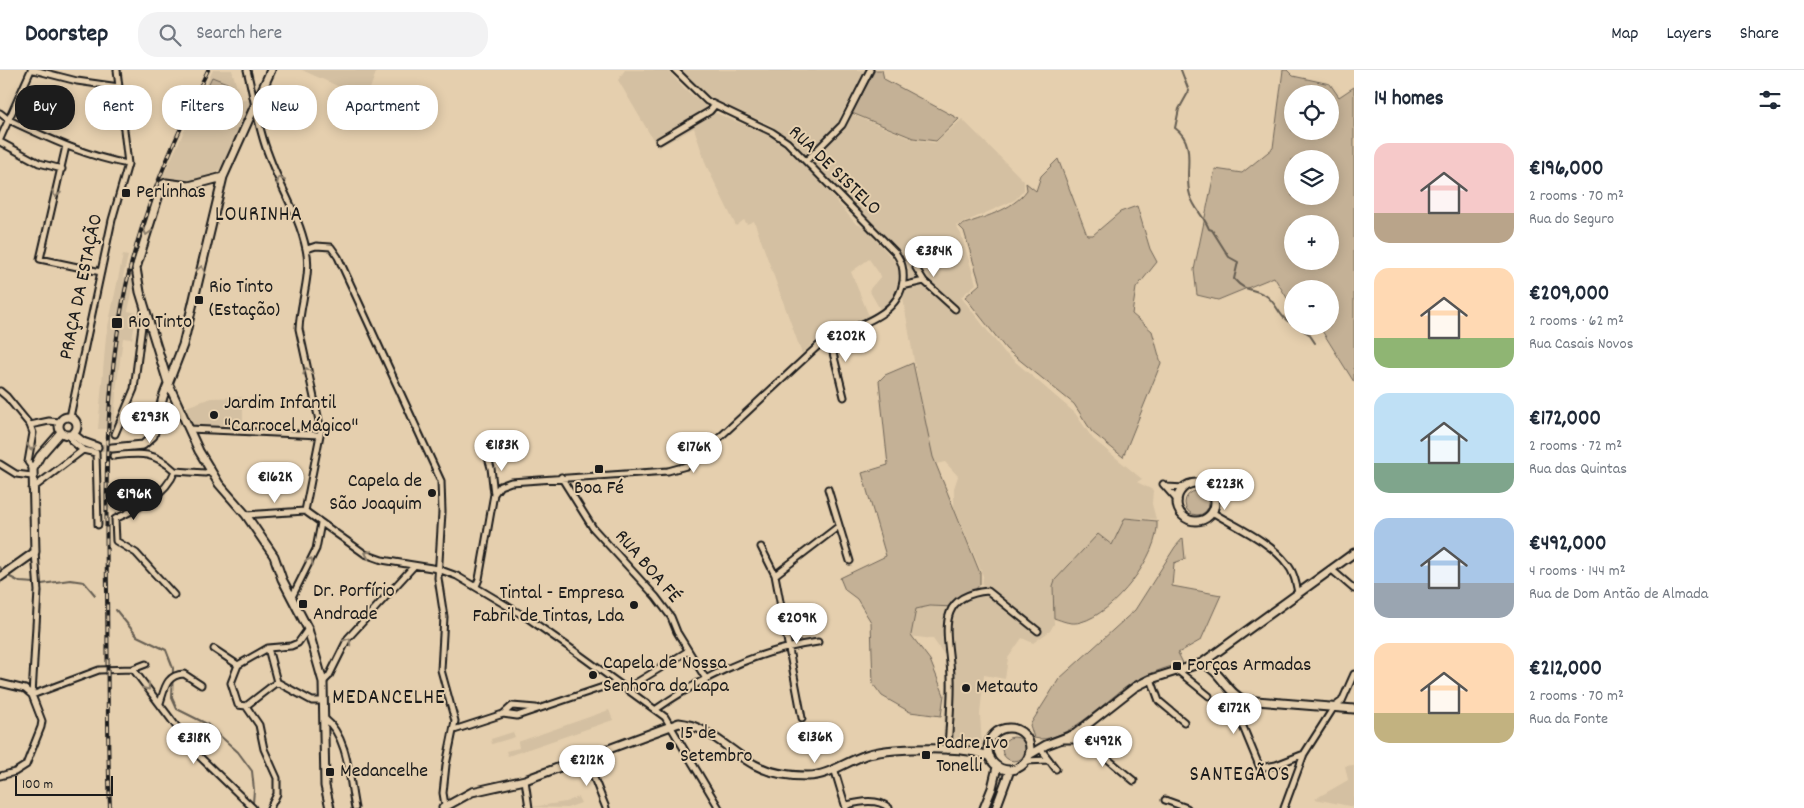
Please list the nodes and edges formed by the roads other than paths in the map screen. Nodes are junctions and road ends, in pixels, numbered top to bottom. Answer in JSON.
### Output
{"nodes":[{"id":1,"x":33,"y":70,"type":"edge"},
{"id":2,"x":117,"y":70,"type":"edge"},
{"id":3,"x":247,"y":70,"type":"edge"},
{"id":4,"x":271,"y":70,"type":"edge"},
{"id":5,"x":675,"y":70,"type":"edge"},
{"id":6,"x":870,"y":70,"type":"edge"},
{"id":7,"x":101,"y":85,"type":"edge"},
{"id":8,"x":119,"y":85,"type":"edge"},
{"id":9,"x":264,"y":85,"type":"edge"},
{"id":10,"x":253,"y":93,"type":"edge"},
{"id":11,"x":715,"y":105,"type":"junction"},
{"id":12,"x":253,"y":111,"type":"edge"},
{"id":13,"x":0,"y":113,"type":"edge"},
{"id":14,"x":9,"y":120,"type":"junction"},
{"id":15,"x":124,"y":130,"type":"edge"},
{"id":16,"x":262,"y":130,"type":"edge"},
{"id":17,"x":0,"y":141,"type":"edge"},
{"id":18,"x":659,"y":141,"type":"dead end"},
{"id":19,"x":66,"y":146,"type":"junction"},
{"id":20,"x":806,"y":161,"type":"junction"},
{"id":21,"x":128,"y":164,"type":"junction"},
{"id":22,"x":62,"y":169,"type":"junction"},
{"id":23,"x":223,"y":177,"type":"junction"},
{"id":24,"x":307,"y":249,"type":"junction"},
{"id":25,"x":916,"y":268,"type":"dead end"},
{"id":26,"x":101,"y":272,"type":"junction"},
{"id":27,"x":924,"y":281,"type":"junction"},
{"id":28,"x":902,"y":286,"type":"junction"},
{"id":29,"x":144,"y":306,"type":"junction"},
{"id":30,"x":955,"y":309,"type":"dead end"},
{"id":31,"x":827,"y":340,"type":"junction"},
{"id":32,"x":168,"y":383,"type":"junction"},
{"id":33,"x":0,"y":391,"type":"edge"},
{"id":34,"x":844,"y":397,"type":"dead end"},
{"id":35,"x":70,"y":417,"type":"junction"},
{"id":36,"x":59,"y":422,"type":"junction"},
{"id":37,"x":30,"y":425,"type":"junction"},
{"id":38,"x":189,"y":429,"type":"junction"},
{"id":39,"x":61,"y":432,"type":"junction"},
{"id":40,"x":71,"y":434,"type":"junction"},
{"id":41,"x":115,"y":434,"type":"dead end"},
{"id":42,"x":320,"y":435,"type":"junction"},
{"id":43,"x":98,"y":447,"type":"tunnel mouth"},
{"id":44,"x":83,"y":450,"type":"junction"},
{"id":45,"x":113,"y":452,"type":"joint"},
{"id":46,"x":487,"y":454,"type":"dead end"},
{"id":47,"x":0,"y":464,"type":"edge"},
{"id":48,"x":175,"y":471,"type":"junction"},
{"id":49,"x":210,"y":471,"type":"junction"},
{"id":50,"x":32,"y":473,"type":"junction"},
{"id":51,"x":561,"y":477,"type":"junction"},
{"id":52,"x":1184,"y":488,"type":"junction"},
{"id":53,"x":32,"y":489,"type":"junction"},
{"id":54,"x":828,"y":489,"type":"dead end"},
{"id":55,"x":494,"y":494,"type":"junction"},
{"id":56,"x":1178,"y":501,"type":"junction"},
{"id":57,"x":305,"y":511,"type":"junction"},
{"id":58,"x":1212,"y":512,"type":"junction"},
{"id":59,"x":246,"y":515,"type":"junction"},
{"id":60,"x":321,"y":523,"type":"junction"},
{"id":61,"x":98,"y":525,"type":"dead end"},
{"id":62,"x":839,"y":526,"type":"junction"},
{"id":63,"x":761,"y":547,"type":"dead end"},
{"id":64,"x":35,"y":552,"type":"junction"},
{"id":65,"x":1354,"y":553,"type":"edge"},
{"id":66,"x":850,"y":561,"type":"dead end"},
{"id":67,"x":414,"y":566,"type":"junction"},
{"id":68,"x":438,"y":569,"type":"junction"},
{"id":69,"x":1332,"y":570,"type":"junction"},
{"id":70,"x":775,"y":575,"type":"junction"},
{"id":71,"x":0,"y":577,"type":"edge"},
{"id":72,"x":476,"y":586,"type":"junction"},
{"id":73,"x":1354,"y":589,"type":"edge"},
{"id":74,"x":1298,"y":593,"type":"junction"},
{"id":75,"x":174,"y":595,"type":"dead end"},
{"id":76,"x":292,"y":597,"type":"junction"},
{"id":77,"x":308,"y":629,"type":"junction"},
{"id":78,"x":1038,"y":631,"type":"dead end"},
{"id":79,"x":818,"y":642,"type":"dead end"},
{"id":80,"x":787,"y":646,"type":"junction"},
{"id":81,"x":268,"y":648,"type":"junction"},
{"id":82,"x":214,"y":649,"type":"dead end"},
{"id":83,"x":688,"y":651,"type":"junction"},
{"id":84,"x":1202,"y":663,"type":"junction"},
{"id":85,"x":146,"y":664,"type":"dead end"},
{"id":86,"x":238,"y":665,"type":"junction"},
{"id":87,"x":133,"y":669,"type":"junction"},
{"id":88,"x":1177,"y":670,"type":"junction"},
{"id":89,"x":1354,"y":674,"type":"edge"},
{"id":90,"x":706,"y":679,"type":"junction"},
{"id":91,"x":1151,"y":679,"type":"junction"},
{"id":92,"x":277,"y":682,"type":"junction"},
{"id":93,"x":323,"y":682,"type":"junction"},
{"id":94,"x":0,"y":683,"type":"edge"},
{"id":95,"x":615,"y":683,"type":"junction"},
{"id":96,"x":201,"y":685,"type":"dead end"},
{"id":97,"x":626,"y":689,"type":"junction"},
{"id":98,"x":32,"y":695,"type":"junction"},
{"id":99,"x":1208,"y":696,"type":"dead end"},
{"id":100,"x":1244,"y":700,"type":"junction"},
{"id":101,"x":323,"y":701,"type":"junction"},
{"id":102,"x":160,"y":703,"type":"junction"},
{"id":103,"x":246,"y":706,"type":"junction"},
{"id":104,"x":1334,"y":707,"type":"junction"},
{"id":105,"x":538,"y":708,"type":"junction"},
{"id":106,"x":1354,"y":709,"type":"edge"},
{"id":107,"x":655,"y":710,"type":"junction"},
{"id":108,"x":503,"y":714,"type":"junction"},
{"id":109,"x":324,"y":718,"type":"junction"},
{"id":110,"x":802,"y":718,"type":"dead end"},
{"id":111,"x":1184,"y":722,"type":"dead end"},
{"id":112,"x":671,"y":725,"type":"junction"},
{"id":113,"x":1084,"y":726,"type":"junction"},
{"id":114,"x":454,"y":730,"type":"junction"},
{"id":115,"x":1028,"y":740,"type":"junction"},
{"id":116,"x":1061,"y":740,"type":"junction"},
{"id":117,"x":1085,"y":740,"type":"junction"},
{"id":118,"x":990,"y":742,"type":"junction"},
{"id":119,"x":1043,"y":746,"type":"junction"},
{"id":120,"x":948,"y":750,"type":"junction"},
{"id":121,"x":971,"y":750,"type":"junction"},
{"id":122,"x":1304,"y":754,"type":"junction"},
{"id":123,"x":990,"y":757,"type":"junction"},
{"id":124,"x":586,"y":758,"type":"junction"},
{"id":125,"x":1028,"y":758,"type":"junction"},
{"id":126,"x":1048,"y":760,"type":"junction"},
{"id":127,"x":997,"y":767,"type":"junction"},
{"id":128,"x":834,"y":768,"type":"junction"},
{"id":129,"x":1056,"y":769,"type":"dead end"},
{"id":130,"x":1010,"y":770,"type":"junction"},
{"id":131,"x":0,"y":776,"type":"edge"},
{"id":132,"x":526,"y":780,"type":"junction"},
{"id":133,"x":1134,"y":781,"type":"dead end"},
{"id":134,"x":1165,"y":800,"type":"dead end"},
{"id":135,"x":250,"y":807,"type":"edge"},
{"id":136,"x":444,"y":807,"type":"edge"},
{"id":137,"x":846,"y":807,"type":"edge"},
{"id":138,"x":270,"y":808,"type":"edge"},
{"id":139,"x":330,"y":808,"type":"edge"},
{"id":140,"x":355,"y":808,"type":"edge"},
{"id":141,"x":529,"y":808,"type":"edge"},
{"id":142,"x":606,"y":808,"type":"edge"},
{"id":143,"x":719,"y":808,"type":"edge"},
{"id":144,"x":889,"y":808,"type":"edge"},
{"id":145,"x":984,"y":808,"type":"edge"},
{"id":146,"x":996,"y":808,"type":"edge"},
{"id":147,"x":1187,"y":808,"type":"edge"},
{"id":148,"x":1284,"y":808,"type":"edge"}],
"edges":[{"from":1,"to":7,"type":"street"},
{"from":1,"to":14,"type":"street"},
{"from":2,"to":8,"type":"street"},
{"from":3,"to":10,"type":"street"},
{"from":4,"to":9,"type":"street"},
{"from":5,"to":11,"type":"street","name":"RUA DE SISTELO"},
{"from":6,"to":20,"type":"street"},
{"from":11,"to":18,"type":"street"},
{"from":11,"to":20,"type":"street","name":"RUA DE SISTELO"},
{"from":12,"to":23,"type":"street"},
{"from":13,"to":14,"type":"street"},
{"from":14,"to":17,"type":"street"},
{"from":14,"to":19,"type":"street"},
{"from":15,"to":21,"type":"street"},
{"from":24,"to":16,"type":"street","one_way":true},
{"from":17,"to":22,"type":"street"},
{"from":19,"to":21,"type":"street"},
{"from":19,"to":22,"type":"street"},
{"from":20,"to":28,"type":"street","name":"RUA DE SISTELO"},
{"from":21,"to":26,"type":"street","name":"PRAÇA DA ESTAÇÃO"},
{"from":22,"to":26,"type":"street","one_way":true},
{"from":23,"to":29,"type":"street","one_way":true},
{"from":32,"to":23,"type":"street","one_way":true},
{"from":42,"to":24,"type":"street","one_way":true},
{"from":24,"to":68,"type":"street"},
{"from":25,"to":27,"type":"street"},
{"from":26,"to":35,"type":"street","name":"PRAÇA DA ESTAÇÃO"},
{"from":27,"to":28,"type":"street"},
{"from":27,"to":30,"type":"street"},
{"from":28,"to":31,"type":"street"},
{"from":29,"to":32,"type":"street"},
{"from":29,"to":41,"type":"street"},
{"from":31,"to":34,"type":"street"},
{"from":31,"to":51,"type":"street"},
{"from":32,"to":38,"type":"street"},
{"from":32,"to":45,"type":"street"},
{"from":33,"to":37,"type":"street"},
{"from":35,"to":36,"type":"street"},
{"from":35,"to":40,"type":"street","name":"PRAÇA DA ESTAÇÃO"},
{"from":36,"to":37,"type":"street"},
{"from":36,"to":39,"type":"street"},
{"from":37,"to":50,"type":"street","one_way":true},
{"from":38,"to":42,"type":"street"},
{"from":38,"to":49,"type":"street"},
{"from":39,"to":40,"type":"street"},
{"from":39,"to":50,"type":"street"},
{"from":40,"to":43,"type":"street"},
{"from":40,"to":44,"type":"street"},
{"from":42,"to":57,"type":"street"},
{"from":44,"to":53,"type":"street"},
{"from":44,"to":61,"type":"street"},
{"from":45,"to":48,"type":"street"},
{"from":46,"to":55,"type":"street"},
{"from":47,"to":50,"type":"street"},
{"from":48,"to":49,"type":"street"},
{"from":48,"to":75,"type":"street"},
{"from":49,"to":59,"type":"street"},
{"from":50,"to":53,"type":"street"},
{"from":51,"to":55,"type":"street"},
{"from":51,"to":83,"type":"street","name":"RUA BOA FÉ"},
{"from":52,"to":56,"type":"street"},
{"from":52,"to":56,"type":"street"},
{"from":52,"to":58,"type":"street"},
{"from":53,"to":64,"type":"street"},
{"from":54,"to":62,"type":"street"},
{"from":55,"to":72,"type":"street"},
{"from":56,"to":58,"type":"street"},
{"from":57,"to":59,"type":"street"},
{"from":57,"to":60,"type":"street"},
{"from":58,"to":74,"type":"street"},
{"from":59,"to":76,"type":"street"},
{"from":67,"to":60,"type":"street","one_way":true},
{"from":76,"to":60,"type":"street","one_way":true},
{"from":62,"to":66,"type":"street"},
{"from":62,"to":70,"type":"street"},
{"from":63,"to":70,"type":"street"},
{"from":64,"to":71,"type":"street"},
{"from":64,"to":98,"type":"street"},
{"from":65,"to":69,"type":"street"},
{"from":67,"to":68,"type":"street"},
{"from":93,"to":67,"type":"street","one_way":true},
{"from":68,"to":72,"type":"street"},
{"from":68,"to":114,"type":"street"},
{"from":69,"to":73,"type":"street"},
{"from":69,"to":74,"type":"street"},
{"from":70,"to":80,"type":"street"},
{"from":72,"to":95,"type":"street"},
{"from":74,"to":84,"type":"street"},
{"from":76,"to":77,"type":"street"},
{"from":77,"to":81,"type":"street"},
{"from":77,"to":93,"type":"street"},
{"from":78,"to":120,"type":"street"},
{"from":79,"to":80,"type":"street"},
{"from":80,"to":90,"type":"street"},
{"from":80,"to":110,"type":"street"},
{"from":81,"to":86,"type":"street"},
{"from":81,"to":92,"type":"street"},
{"from":82,"to":86,"type":"street"},
{"from":83,"to":90,"type":"street","name":"RUA BOA FÉ"},
{"from":83,"to":97,"type":"street"},
{"from":84,"to":88,"type":"street"},
{"from":84,"to":100,"type":"street"},
{"from":85,"to":87,"type":"street"},
{"from":86,"to":103,"type":"street"},
{"from":87,"to":98,"type":"street"},
{"from":87,"to":102,"type":"street","one_way":true},
{"from":88,"to":91,"type":"street"},
{"from":88,"to":99,"type":"street"},
{"from":89,"to":104,"type":"street"},
{"from":90,"to":107,"type":"street"},
{"from":91,"to":111,"type":"street"},
{"from":91,"to":113,"type":"street"},
{"from":92,"to":101,"type":"street"},
{"from":92,"to":103,"type":"street"},
{"from":93,"to":101,"type":"street"},
{"from":94,"to":98,"type":"street"},
{"from":95,"to":97,"type":"street"},
{"from":95,"to":105,"type":"street"},
{"from":96,"to":102,"type":"street"},
{"from":97,"to":107,"type":"street"},
{"from":98,"to":131,"type":"street"},
{"from":100,"to":104,"type":"street"},
{"from":100,"to":122,"type":"street"},
{"from":101,"to":109,"type":"street"},
{"from":102,"to":135,"type":"street"},
{"from":103,"to":138,"type":"street"},
{"from":104,"to":106,"type":"street"},
{"from":104,"to":122,"type":"street"},
{"from":105,"to":108,"type":"street"},
{"from":105,"to":108,"type":"street"},
{"from":107,"to":112,"type":"street"},
{"from":108,"to":114,"type":"street"},
{"from":109,"to":139,"type":"street"},
{"from":109,"to":140,"type":"street"},
{"from":112,"to":124,"type":"street"},
{"from":112,"to":128,"type":"street"},
{"from":112,"to":143,"type":"street"},
{"from":113,"to":116,"type":"street"},
{"from":113,"to":117,"type":"street"},
{"from":114,"to":136,"type":"street"},
{"from":115,"to":118,"type":"street"},
{"from":115,"to":119,"type":"street"},
{"from":115,"to":125,"type":"street"},
{"from":116,"to":117,"type":"street"},
{"from":116,"to":119,"type":"street"},
{"from":117,"to":133,"type":"street"},
{"from":118,"to":121,"type":"street"},
{"from":118,"to":123,"type":"street"},
{"from":119,"to":125,"type":"street"},
{"from":119,"to":126,"type":"street"},
{"from":120,"to":121,"type":"street"},
{"from":120,"to":128,"type":"street"},
{"from":121,"to":123,"type":"street"},
{"from":122,"to":148,"type":"street"},
{"from":123,"to":127,"type":"street"},
{"from":124,"to":132,"type":"street"},
{"from":124,"to":142,"type":"street"},
{"from":125,"to":126,"type":"street"},
{"from":125,"to":130,"type":"street"},
{"from":126,"to":129,"type":"street"},
{"from":127,"to":130,"type":"street"},
{"from":127,"to":145,"type":"street"},
{"from":128,"to":137,"type":"street"},
{"from":130,"to":146,"type":"street"},
{"from":132,"to":136,"type":"street"},
{"from":132,"to":141,"type":"street"},
{"from":134,"to":147,"type":"street"},
{"from":137,"to":144,"type":"street"}]}
